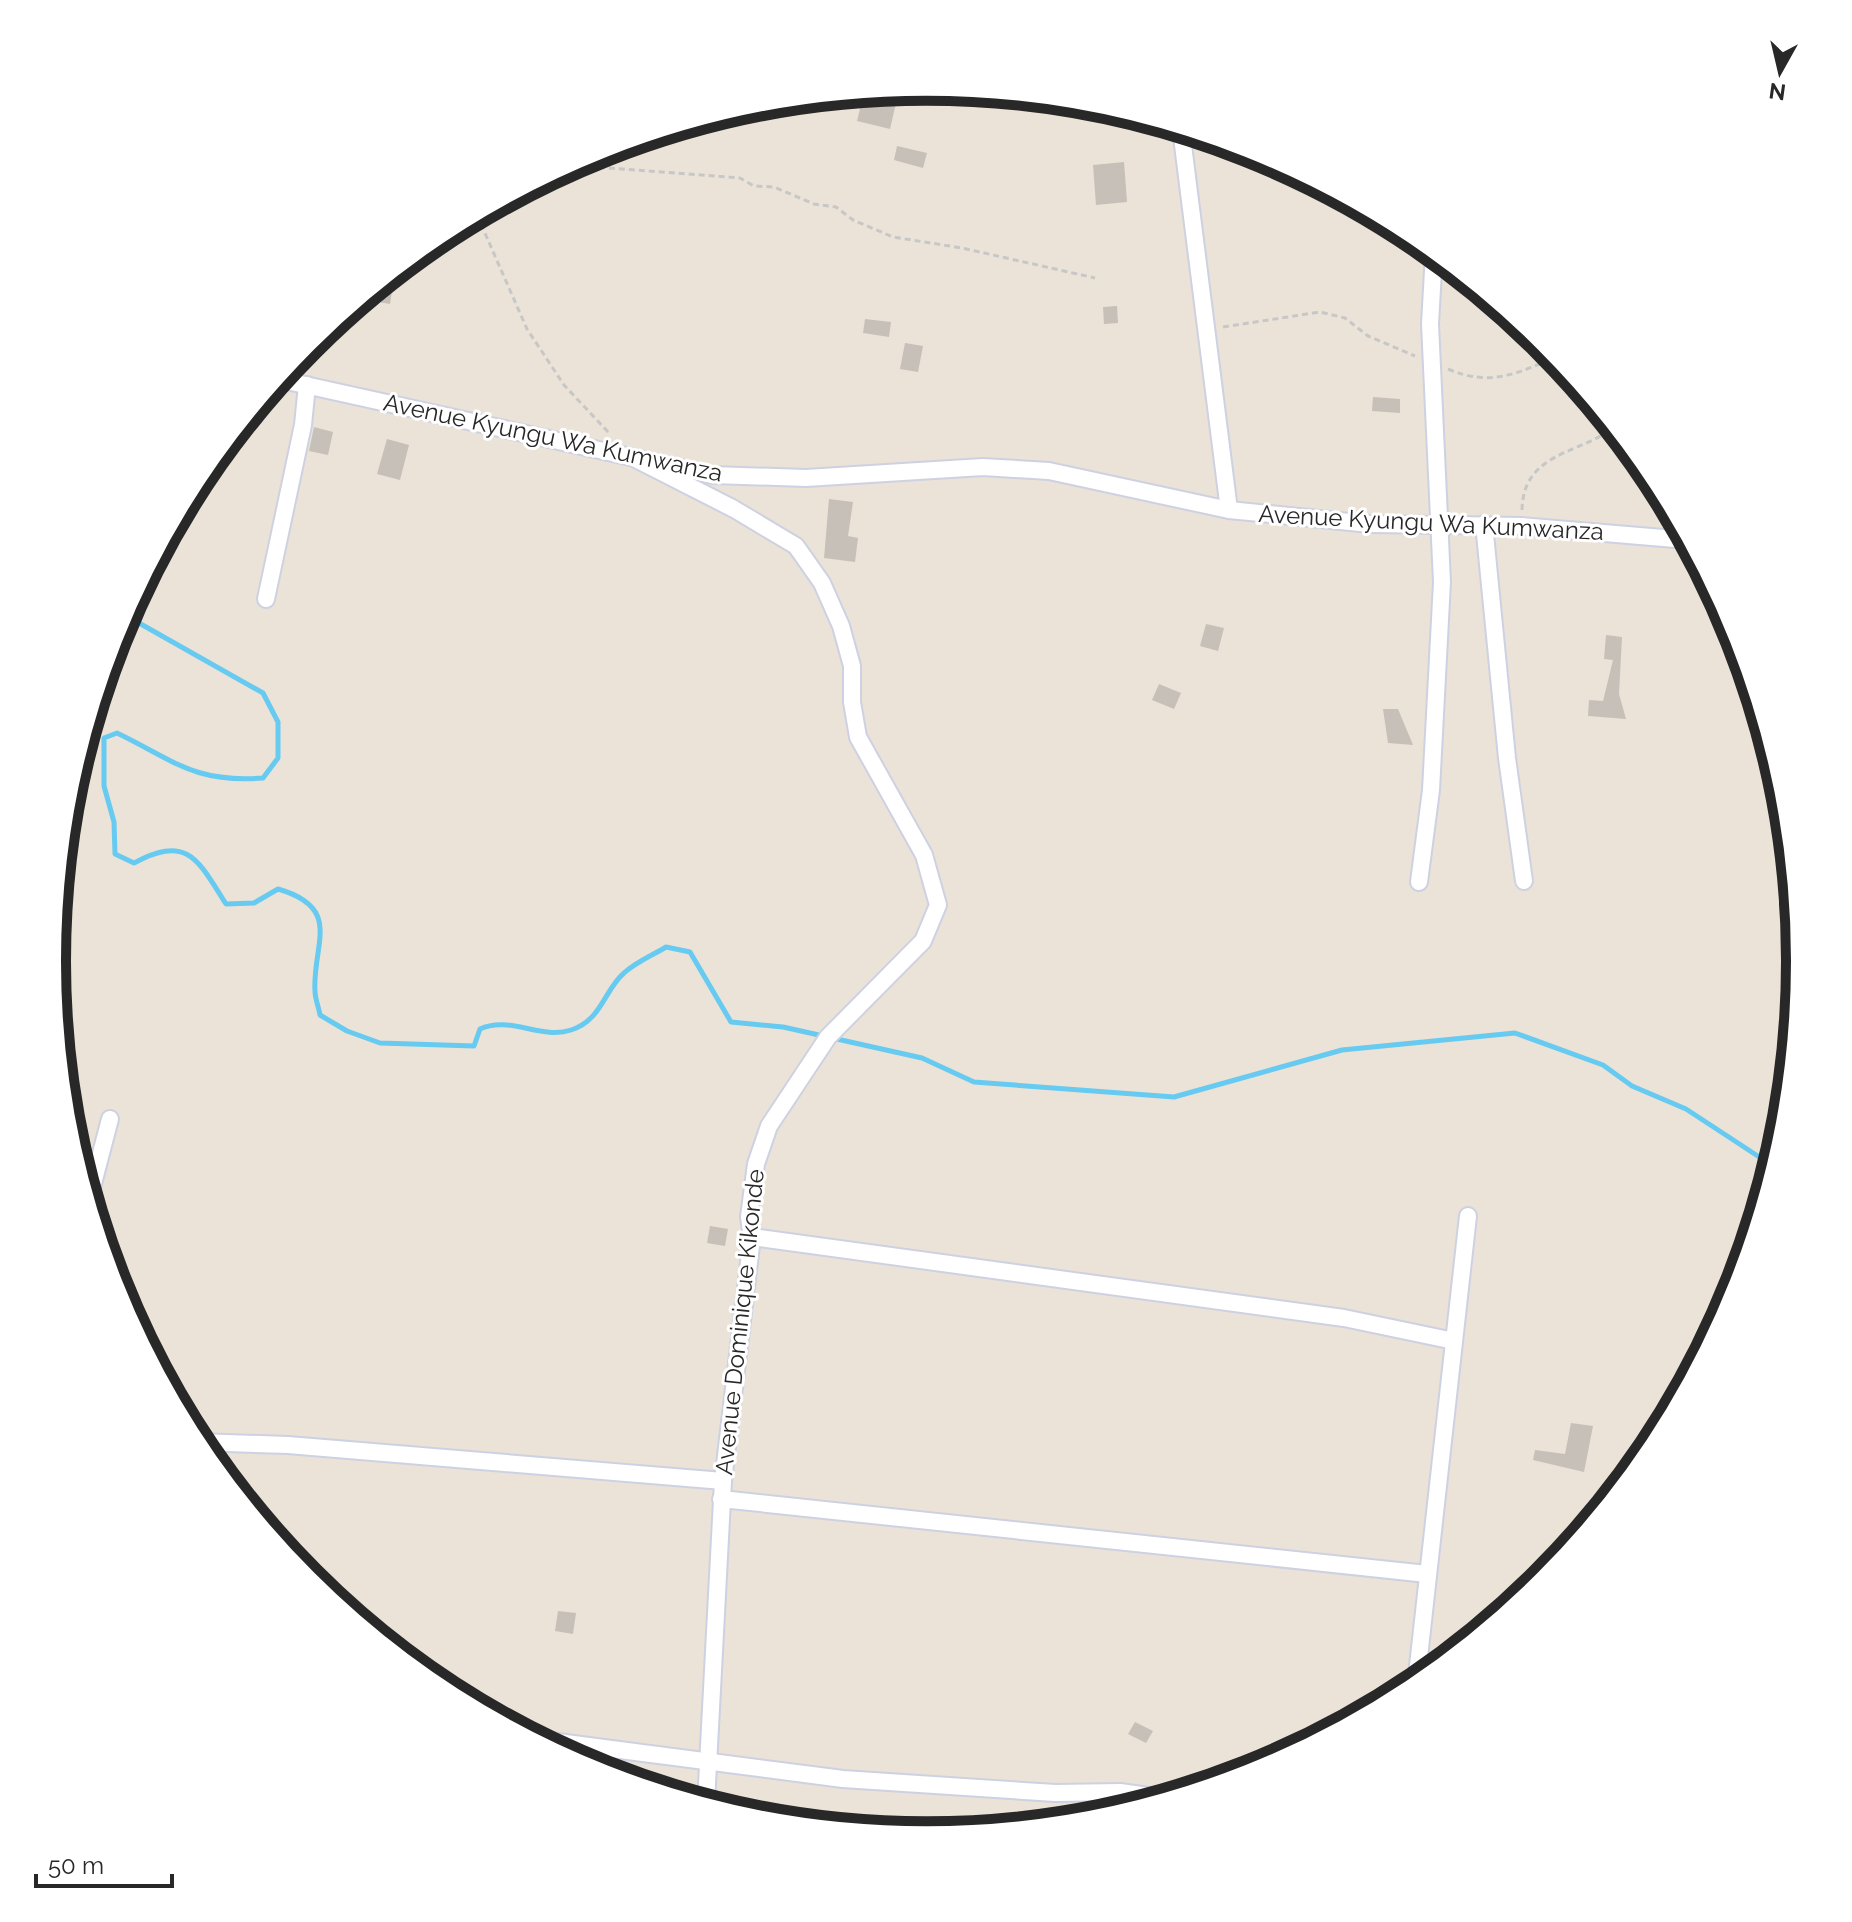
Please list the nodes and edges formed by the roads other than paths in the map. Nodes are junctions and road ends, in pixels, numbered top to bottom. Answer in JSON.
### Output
{"nodes":[{"id":1,"x":1183,"y":141,"type":"edge"},
{"id":2,"x":1434,"y":267,"type":"edge"},
{"id":3,"x":291,"y":382,"type":"edge"},
{"id":4,"x":307,"y":385,"type":"junction"},
{"id":5,"x":632,"y":457,"type":"junction"},
{"id":6,"x":1229,"y":510,"type":"junction"},
{"id":7,"x":1441,"y":522,"type":"junction"},
{"id":8,"x":1484,"y":524,"type":"junction"},
{"id":9,"x":1675,"y":539,"type":"edge"},
{"id":10,"x":266,"y":599,"type":"dead end"},
{"id":11,"x":1524,"y":881,"type":"dead end"},
{"id":12,"x":1419,"y":882,"type":"dead end"},
{"id":13,"x":110,"y":1119,"type":"dead end"},
{"id":14,"x":94,"y":1180,"type":"edge"},
{"id":15,"x":1468,"y":1216,"type":"dead end"},
{"id":16,"x":752,"y":1237,"type":"junction"},
{"id":17,"x":1454,"y":1341,"type":"junction"},
{"id":18,"x":214,"y":1443,"type":"edge"},
{"id":19,"x":723,"y":1481,"type":"junction"},
{"id":20,"x":721,"y":1499,"type":"junction"},
{"id":21,"x":1427,"y":1574,"type":"junction"},
{"id":22,"x":1418,"y":1666,"type":"edge"},
{"id":23,"x":571,"y":1744,"type":"edge"},
{"id":24,"x":707,"y":1762,"type":"junction"},
{"id":25,"x":706,"y":1793,"type":"edge"},
{"id":26,"x":1138,"y":1794,"type":"edge"}],
"edges":[{"from":1,"to":6,"type":"street"},
{"from":2,"to":7,"type":"street"},
{"from":3,"to":4,"type":"street","name":"Avenue Kyungu Wa Kumwanza"},
{"from":4,"to":5,"type":"street","name":"Avenue Kyungu Wa Kumwanza"},
{"from":4,"to":10,"type":"street"},
{"from":5,"to":6,"type":"street","name":"Avenue Kyungu Wa Kumwanza"},
{"from":5,"to":16,"type":"street","name":"Avenue Dominique Kikonde"},
{"from":6,"to":7,"type":"street","name":"Avenue Kyungu Wa Kumwanza"},
{"from":7,"to":8,"type":"street","name":"Avenue Kyungu Wa Kumwanza"},
{"from":7,"to":12,"type":"street"},
{"from":8,"to":9,"type":"street","name":"Avenue Kyungu Wa Kumwanza"},
{"from":8,"to":11,"type":"street"},
{"from":13,"to":14,"type":"street"},
{"from":15,"to":17,"type":"street"},
{"from":16,"to":17,"type":"street"},
{"from":16,"to":19,"type":"street","name":"Avenue Dominique Kikonde"},
{"from":17,"to":21,"type":"street"},
{"from":18,"to":19,"type":"street"},
{"from":19,"to":20,"type":"street","name":"Avenue Dominique Kikonde"},
{"from":20,"to":21,"type":"street"},
{"from":20,"to":24,"type":"street","name":"Avenue Dominique Kikonde"},
{"from":21,"to":22,"type":"street"},
{"from":23,"to":24,"type":"street"},
{"from":24,"to":25,"type":"street","name":"Avenue Dominique Kikonde"},
{"from":24,"to":26,"type":"street"}]}
